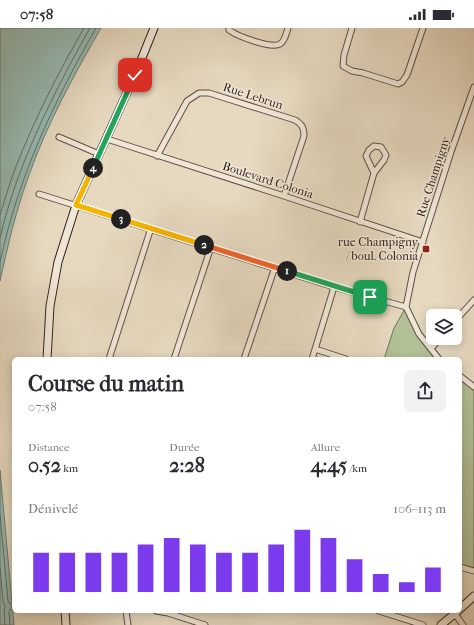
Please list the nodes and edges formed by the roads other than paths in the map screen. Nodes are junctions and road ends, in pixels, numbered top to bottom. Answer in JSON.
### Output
{"nodes":[{"id":1,"x":154,"y":28,"type":"edge"},
{"id":2,"x":229,"y":28,"type":"edge"},
{"id":3,"x":288,"y":28,"type":"edge"},
{"id":4,"x":352,"y":28,"type":"edge"},
{"id":5,"x":423,"y":28,"type":"edge"},
{"id":6,"x":474,"y":87,"type":"edge"},
{"id":7,"x":59,"y":137,"type":"dead end"},
{"id":8,"x":107,"y":139,"type":"junction"},
{"id":9,"x":99,"y":154,"type":"junction"},
{"id":10,"x":157,"y":156,"type":"junction"},
{"id":11,"x":374,"y":173,"type":"junction"},
{"id":12,"x":39,"y":194,"type":"dead end"},
{"id":13,"x":284,"y":196,"type":"junction"},
{"id":14,"x":76,"y":205,"type":"junction"},
{"id":15,"x":360,"y":222,"type":"junction"},
{"id":16,"x":151,"y":228,"type":"junction"},
{"id":17,"x":423,"y":242,"type":"junction"},
{"id":18,"x":211,"y":247,"type":"junction"},
{"id":19,"x":275,"y":267,"type":"junction"},
{"id":20,"x":334,"y":287,"type":"junction"},
{"id":21,"x":474,"y":300,"type":"edge"},
{"id":22,"x":406,"y":307,"type":"junction"},
{"id":23,"x":462,"y":313,"type":"edge"},
{"id":24,"x":434,"y":345,"type":"edge"},
{"id":25,"x":431,"y":348,"type":"junction"},
{"id":26,"x":316,"y":349,"type":"junction"},
{"id":27,"x":47,"y":357,"type":"edge"},
{"id":28,"x":110,"y":357,"type":"edge"},
{"id":29,"x":175,"y":357,"type":"edge"},
{"id":30,"x":245,"y":357,"type":"edge"},
{"id":31,"x":313,"y":357,"type":"edge"},
{"id":32,"x":340,"y":357,"type":"edge"},
{"id":33,"x":438,"y":357,"type":"edge"},
{"id":34,"x":462,"y":378,"type":"edge"},
{"id":35,"x":474,"y":387,"type":"edge"},
{"id":36,"x":462,"y":568,"type":"edge"},
{"id":37,"x":474,"y":571,"type":"edge"},
{"id":38,"x":474,"y":596,"type":"edge"},
{"id":39,"x":462,"y":607,"type":"edge"},
{"id":40,"x":65,"y":613,"type":"edge"},
{"id":41,"x":126,"y":613,"type":"edge"},
{"id":42,"x":171,"y":613,"type":"edge"},
{"id":43,"x":385,"y":613,"type":"edge"},
{"id":44,"x":456,"y":613,"type":"edge"},
{"id":45,"x":459,"y":613,"type":"edge"},
{"id":46,"x":66,"y":625,"type":"edge"},
{"id":47,"x":128,"y":625,"type":"edge"},
{"id":48,"x":204,"y":625,"type":"edge"},
{"id":49,"x":423,"y":625,"type":"edge"},
{"id":50,"x":441,"y":625,"type":"edge"},
{"id":51,"x":463,"y":625,"type":"edge"}],
"edges":[{"from":1,"to":8,"type":"street"},
{"from":2,"to":3,"type":"street"},
{"from":4,"to":5,"type":"street"},
{"from":6,"to":17,"type":"street","name":"Rue Champigny"},
{"from":7,"to":9,"type":"street"},
{"from":8,"to":9,"type":"street"},
{"from":8,"to":10,"type":"street","name":"Boulevard Colonia"},
{"from":9,"to":14,"type":"street"},
{"from":10,"to":13,"type":"street","name":"Boulevard Colonia"},
{"from":10,"to":13,"type":"street","name":"Rue Lebrun"},
{"from":11,"to":11,"type":"street"},
{"from":11,"to":15,"type":"street"},
{"from":12,"to":14,"type":"street"},
{"from":13,"to":15,"type":"street","name":"Boulevard Colonia"},
{"from":14,"to":16,"type":"street"},
{"from":14,"to":27,"type":"street"},
{"from":15,"to":17,"type":"street","name":"Boulevard Colonia"},
{"from":16,"to":18,"type":"street"},
{"from":16,"to":28,"type":"street"},
{"from":17,"to":22,"type":"street","name":"Rue Champigny"},
{"from":18,"to":19,"type":"street"},
{"from":18,"to":29,"type":"street"},
{"from":19,"to":20,"type":"street"},
{"from":19,"to":30,"type":"street"},
{"from":20,"to":22,"type":"street"},
{"from":20,"to":26,"type":"street"},
{"from":21,"to":23,"type":"street"},
{"from":22,"to":25,"type":"street"},
{"from":24,"to":25,"type":"street"},
{"from":25,"to":33,"type":"street"},
{"from":26,"to":31,"type":"street"},
{"from":26,"to":32,"type":"street"},
{"from":34,"to":35,"type":"street"},
{"from":36,"to":37,"type":"street"},
{"from":38,"to":39,"type":"street"},
{"from":40,"to":46,"type":"street"},
{"from":41,"to":47,"type":"street"},
{"from":42,"to":48,"type":"street"},
{"from":43,"to":49,"type":"street"},
{"from":44,"to":50,"type":"street"},
{"from":45,"to":51,"type":"street"}]}
